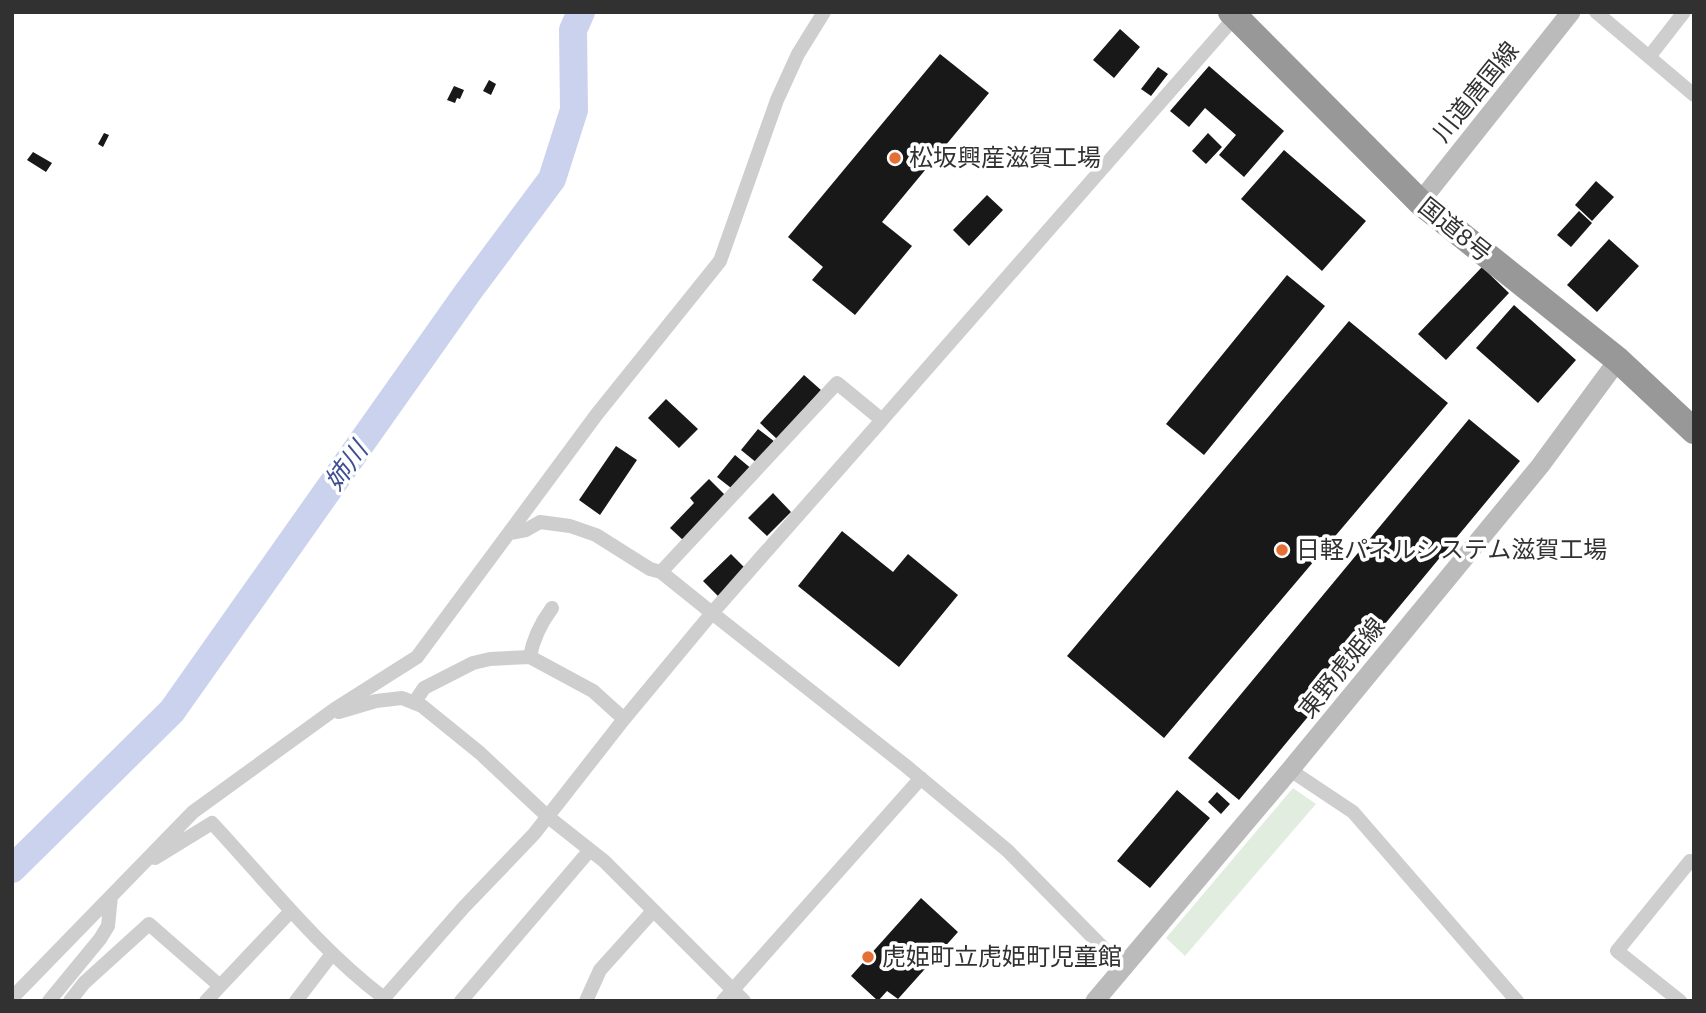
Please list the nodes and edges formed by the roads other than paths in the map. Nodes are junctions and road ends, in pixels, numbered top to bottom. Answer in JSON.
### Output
{"nodes":[{"id":1,"x":824,"y":12,"type":"edge"},
{"id":2,"x":1571,"y":12,"type":"edge"},
{"id":3,"x":1596,"y":12,"type":"edge"},
{"id":4,"x":1684,"y":12,"type":"edge"},
{"id":5,"x":1233,"y":14,"type":"edge"},
{"id":6,"x":1649,"y":57,"type":"junction"},
{"id":7,"x":1694,"y":95,"type":"edge"},
{"id":8,"x":1420,"y":202,"type":"junction"},
{"id":9,"x":1618,"y":360,"type":"junction"},
{"id":10,"x":882,"y":420,"type":"junction"},
{"id":11,"x":1694,"y":431,"type":"edge"},
{"id":12,"x":510,"y":533,"type":"junction"},
{"id":13,"x":661,"y":572,"type":"junction"},
{"id":14,"x":552,"y":608,"type":"dead end"},
{"id":15,"x":712,"y":613,"type":"junction"},
{"id":16,"x":530,"y":657,"type":"junction"},
{"id":17,"x":414,"y":703,"type":"junction"},
{"id":18,"x":327,"y":715,"type":"junction"},
{"id":19,"x":624,"y":719,"type":"junction"},
{"id":20,"x":1290,"y":769,"type":"junction"},
{"id":21,"x":921,"y":778,"type":"junction"},
{"id":22,"x":547,"y":816,"type":"junction"},
{"id":23,"x":590,"y":850,"type":"junction"},
{"id":24,"x":1694,"y":864,"type":"edge"},
{"id":25,"x":141,"y":866,"type":"junction"},
{"id":26,"x":111,"y":896,"type":"junction"},
{"id":27,"x":291,"y":911,"type":"junction"},
{"id":28,"x":653,"y":911,"type":"junction"},
{"id":29,"x":332,"y":954,"type":"junction"},
{"id":30,"x":1123,"y":968,"type":"junction"},
{"id":31,"x":220,"y":986,"type":"junction"},
{"id":32,"x":728,"y":995,"type":"edge"},
{"id":33,"x":12,"y":998,"type":"edge"},
{"id":34,"x":385,"y":1000,"type":"edge"},
{"id":35,"x":49,"y":1001,"type":"edge"},
{"id":36,"x":70,"y":1001,"type":"edge"},
{"id":37,"x":206,"y":1001,"type":"edge"},
{"id":38,"x":296,"y":1001,"type":"edge"},
{"id":39,"x":461,"y":1001,"type":"edge"},
{"id":40,"x":586,"y":1001,"type":"edge"},
{"id":41,"x":744,"y":1001,"type":"edge"},
{"id":42,"x":1095,"y":1001,"type":"edge"},
{"id":43,"x":1517,"y":1001,"type":"edge"},
{"id":44,"x":1680,"y":1001,"type":"edge"}],
"edges":[{"from":1,"to":12,"type":"street"},
{"from":2,"to":8,"type":"main road","name":"川道唐国線"},
{"from":3,"to":6,"type":"street"},
{"from":4,"to":6,"type":"street"},
{"from":5,"to":8,"type":"highway","name":"国道8号"},
{"from":5,"to":10,"type":"street"},
{"from":6,"to":7,"type":"street"},
{"from":8,"to":9,"type":"highway","name":"国道8号"},
{"from":9,"to":11,"type":"highway","name":"国道8号"},
{"from":9,"to":20,"type":"main road","name":"東野虎姫線"},
{"from":10,"to":13,"type":"street"},
{"from":10,"to":15,"type":"street"},
{"from":12,"to":13,"type":"street"},
{"from":12,"to":18,"type":"street"},
{"from":13,"to":15,"type":"street"},
{"from":14,"to":16,"type":"street"},
{"from":15,"to":19,"type":"street"},
{"from":15,"to":21,"type":"street"},
{"from":16,"to":17,"type":"street"},
{"from":16,"to":19,"type":"street"},
{"from":17,"to":18,"type":"street"},
{"from":17,"to":22,"type":"street"},
{"from":18,"to":25,"type":"street"},
{"from":19,"to":22,"type":"street"},
{"from":20,"to":30,"type":"main road","name":"東野虎姫線"},
{"from":20,"to":43,"type":"street"},
{"from":21,"to":30,"type":"street"},
{"from":21,"to":32,"type":"street"},
{"from":22,"to":23,"type":"street"},
{"from":22,"to":34,"type":"street"},
{"from":23,"to":28,"type":"street"},
{"from":23,"to":39,"type":"street"},
{"from":24,"to":44,"type":"street"},
{"from":25,"to":26,"type":"street"},
{"from":25,"to":27,"type":"street"},
{"from":26,"to":33,"type":"street"},
{"from":26,"to":35,"type":"street"},
{"from":27,"to":29,"type":"street"},
{"from":27,"to":31,"type":"street"},
{"from":28,"to":32,"type":"street"},
{"from":28,"to":40,"type":"street"},
{"from":29,"to":34,"type":"street"},
{"from":29,"to":38,"type":"street"},
{"from":30,"to":42,"type":"main road","name":"東野虎姫線"},
{"from":31,"to":36,"type":"street"},
{"from":31,"to":37,"type":"street"},
{"from":32,"to":41,"type":"street"}]}
